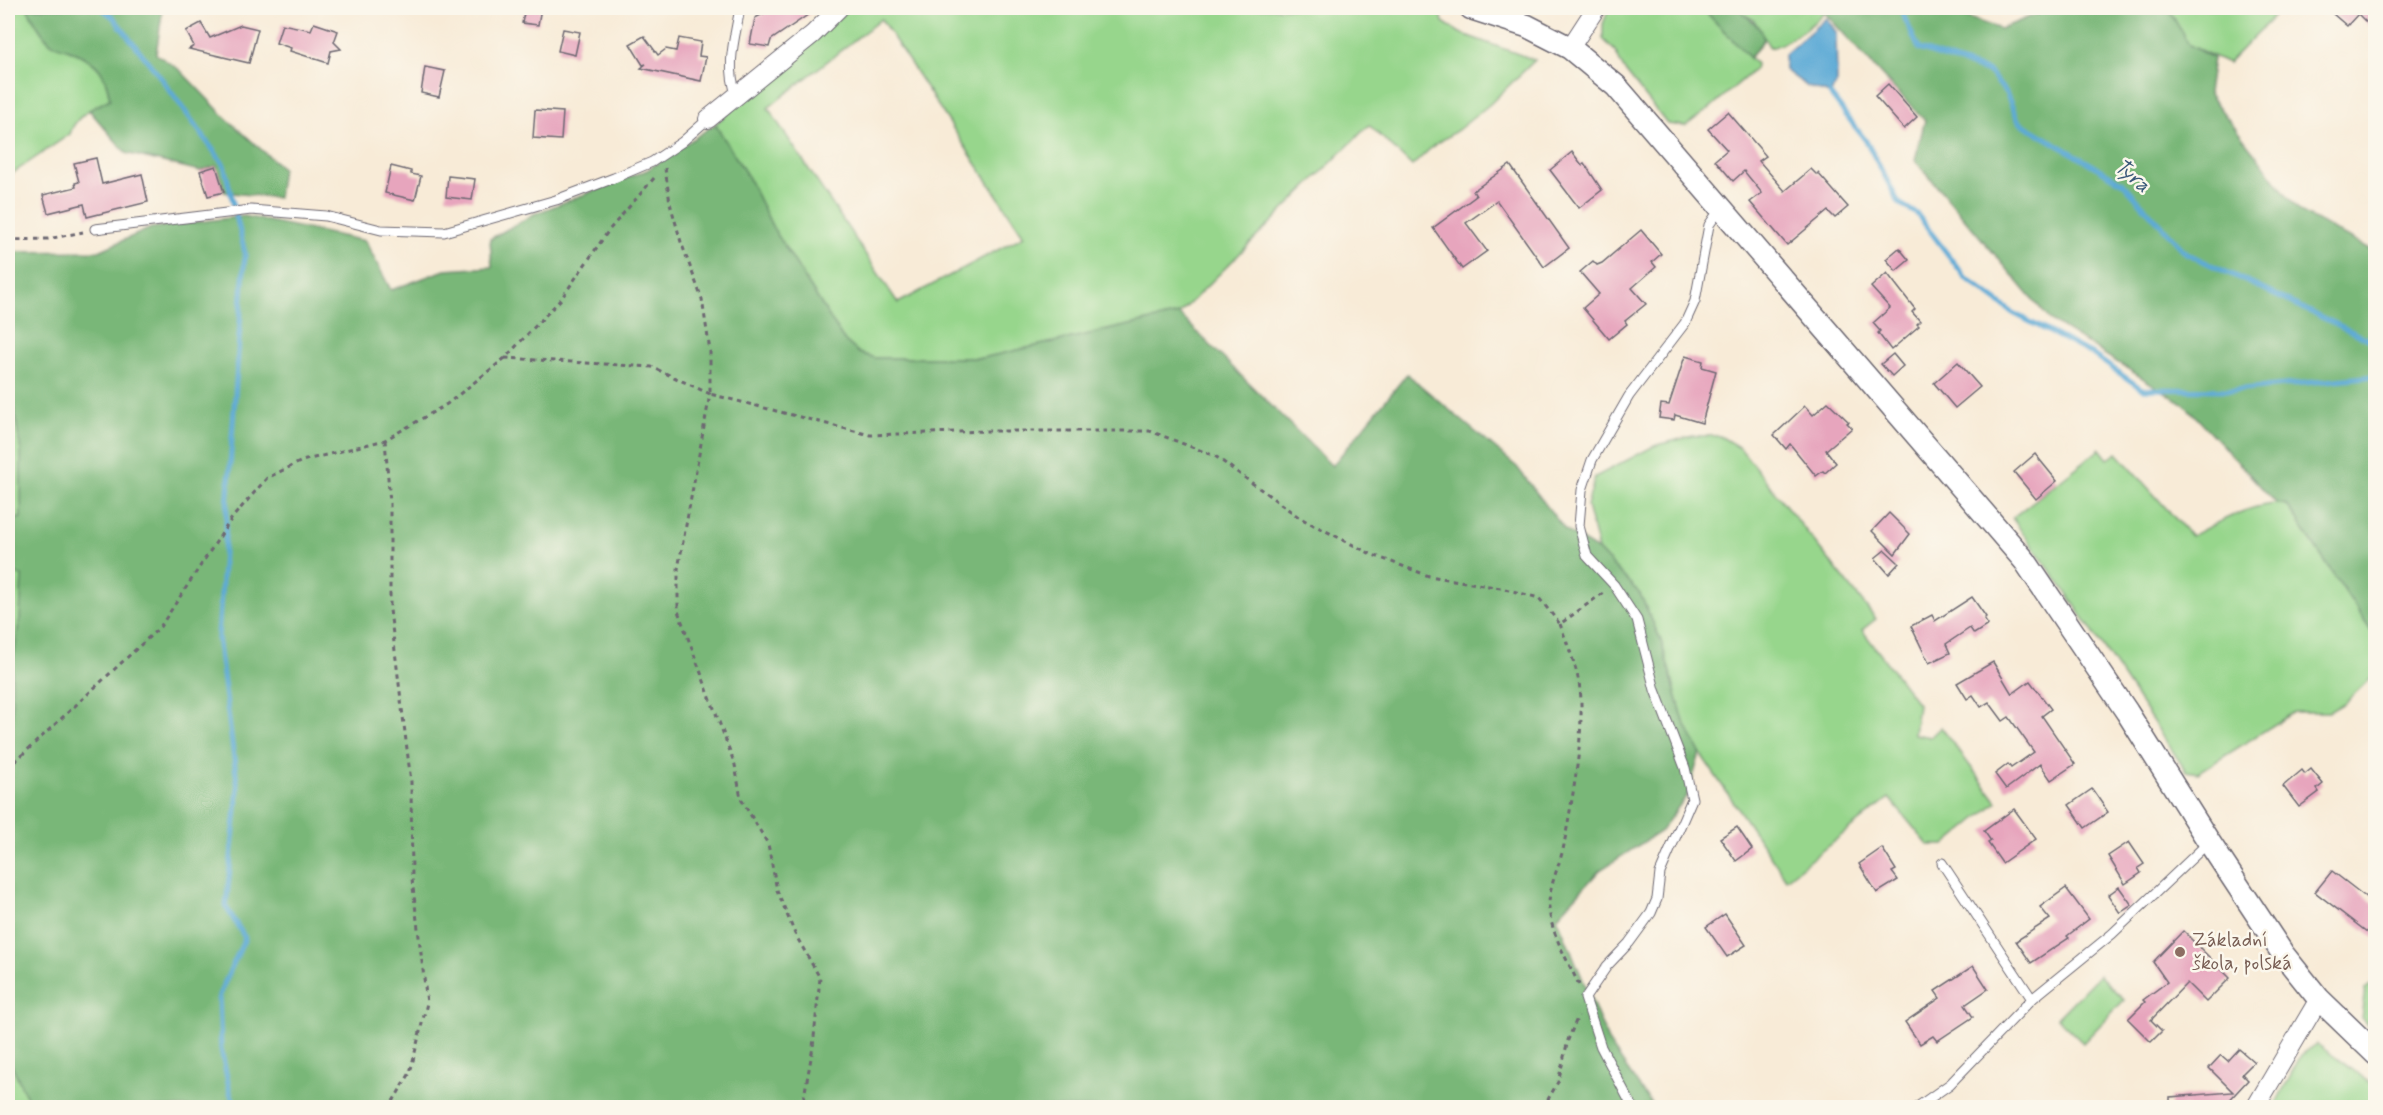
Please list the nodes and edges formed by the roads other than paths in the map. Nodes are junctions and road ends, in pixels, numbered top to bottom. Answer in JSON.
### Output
{"nodes":[{"id":1,"x":740,"y":8,"type":"edge"},
{"id":2,"x":839,"y":8,"type":"edge"},
{"id":3,"x":1471,"y":8,"type":"edge"},
{"id":4,"x":1596,"y":8,"type":"edge"},
{"id":5,"x":1570,"y":48,"type":"junction"},
{"id":6,"x":737,"y":96,"type":"junction"},
{"id":7,"x":708,"y":119,"type":"joint"},
{"id":8,"x":1721,"y":208,"type":"junction"},
{"id":9,"x":95,"y":229,"type":"road end"},
{"id":10,"x":2209,"y":842,"type":"junction"},
{"id":11,"x":1942,"y":862,"type":"dead end"},
{"id":12,"x":2032,"y":999,"type":"junction"},
{"id":13,"x":2319,"y":999,"type":"junction"},
{"id":14,"x":2376,"y":1054,"type":"edge"},
{"id":15,"x":1633,"y":1107,"type":"edge"},
{"id":16,"x":1916,"y":1107,"type":"edge"},
{"id":17,"x":2255,"y":1107,"type":"edge"}],
"edges":[{"from":1,"to":6,"type":"lane"},
{"from":2,"to":6,"type":"street"},
{"from":3,"to":5,"type":"street"},
{"from":4,"to":5,"type":"street"},
{"from":5,"to":8,"type":"street"},
{"from":6,"to":7,"type":"street"},
{"from":7,"to":9,"type":"lane"},
{"from":8,"to":10,"type":"street"},
{"from":8,"to":15,"type":"lane"},
{"from":10,"to":12,"type":"lane"},
{"from":10,"to":13,"type":"street"},
{"from":11,"to":12,"type":"lane"},
{"from":12,"to":16,"type":"lane"},
{"from":13,"to":14,"type":"street"},
{"from":13,"to":17,"type":"street"}]}
